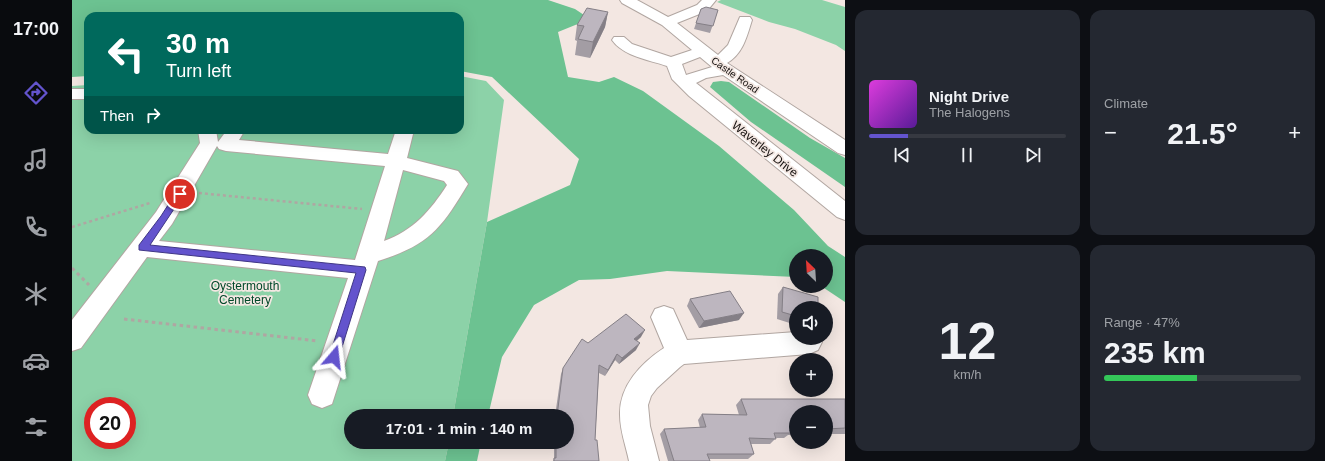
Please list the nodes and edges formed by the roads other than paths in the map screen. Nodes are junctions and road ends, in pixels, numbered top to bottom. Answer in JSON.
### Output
{"nodes":[{"id":1,"x":627,"y":0,"type":"edge"},
{"id":2,"x":709,"y":0,"type":"edge"},
{"id":3,"x":745,"y":20,"type":"dead end"},
{"id":4,"x":667,"y":22,"type":"junction"},
{"id":5,"x":621,"y":47,"type":"dead end"},
{"id":6,"x":703,"y":51,"type":"junction"},
{"id":7,"x":674,"y":66,"type":"junction"},
{"id":8,"x":721,"y":66,"type":"junction"},
{"id":9,"x":693,"y":79,"type":"junction"},
{"id":10,"x":72,"y":94,"type":"edge"},
{"id":11,"x":84,"y":94,"type":"edge"},
{"id":12,"x":404,"y":134,"type":"edge"},
{"id":13,"x":219,"y":137,"type":"edge"},
{"id":14,"x":845,"y":149,"type":"edge"},
{"id":15,"x":395,"y":161,"type":"junction"},
{"id":16,"x":845,"y":212,"type":"edge"},
{"id":17,"x":142,"y":248,"type":"junction"},
{"id":18,"x":366,"y":262,"type":"junction"},
{"id":19,"x":664,"y":317,"type":"dead end"},
{"id":20,"x":72,"y":340,"type":"edge"},
{"id":21,"x":789,"y":344,"type":"edge"},
{"id":22,"x":679,"y":353,"type":"junction"},
{"id":23,"x":322,"y":395,"type":"dead end"},
{"id":24,"x":644,"y":461,"type":"edge"}],
"edges":[{"from":1,"to":4,"type":"street","name":"Castle Road"},
{"from":2,"to":4,"type":"street"},
{"from":3,"to":8,"type":"street"},
{"from":4,"to":6,"type":"street","name":"Castle Road"},
{"from":5,"to":7,"type":"street"},
{"from":6,"to":7,"type":"street"},
{"from":6,"to":8,"type":"street","name":"Castle Road"},
{"from":7,"to":9,"type":"street"},
{"from":8,"to":9,"type":"street"},
{"from":8,"to":14,"type":"street","name":"Castle Road"},
{"from":9,"to":16,"type":"street","name":"Waverley Drive"},
{"from":10,"to":11,"type":"street"},
{"from":12,"to":15,"type":"street"},
{"from":13,"to":15,"type":"street"},
{"from":13,"to":17,"type":"street"},
{"from":15,"to":18,"type":"street"},
{"from":15,"to":18,"type":"street"},
{"from":17,"to":18,"type":"street"},
{"from":17,"to":20,"type":"street"},
{"from":18,"to":23,"type":"street"},
{"from":19,"to":22,"type":"street"},
{"from":21,"to":22,"type":"street"},
{"from":22,"to":24,"type":"street"}]}
